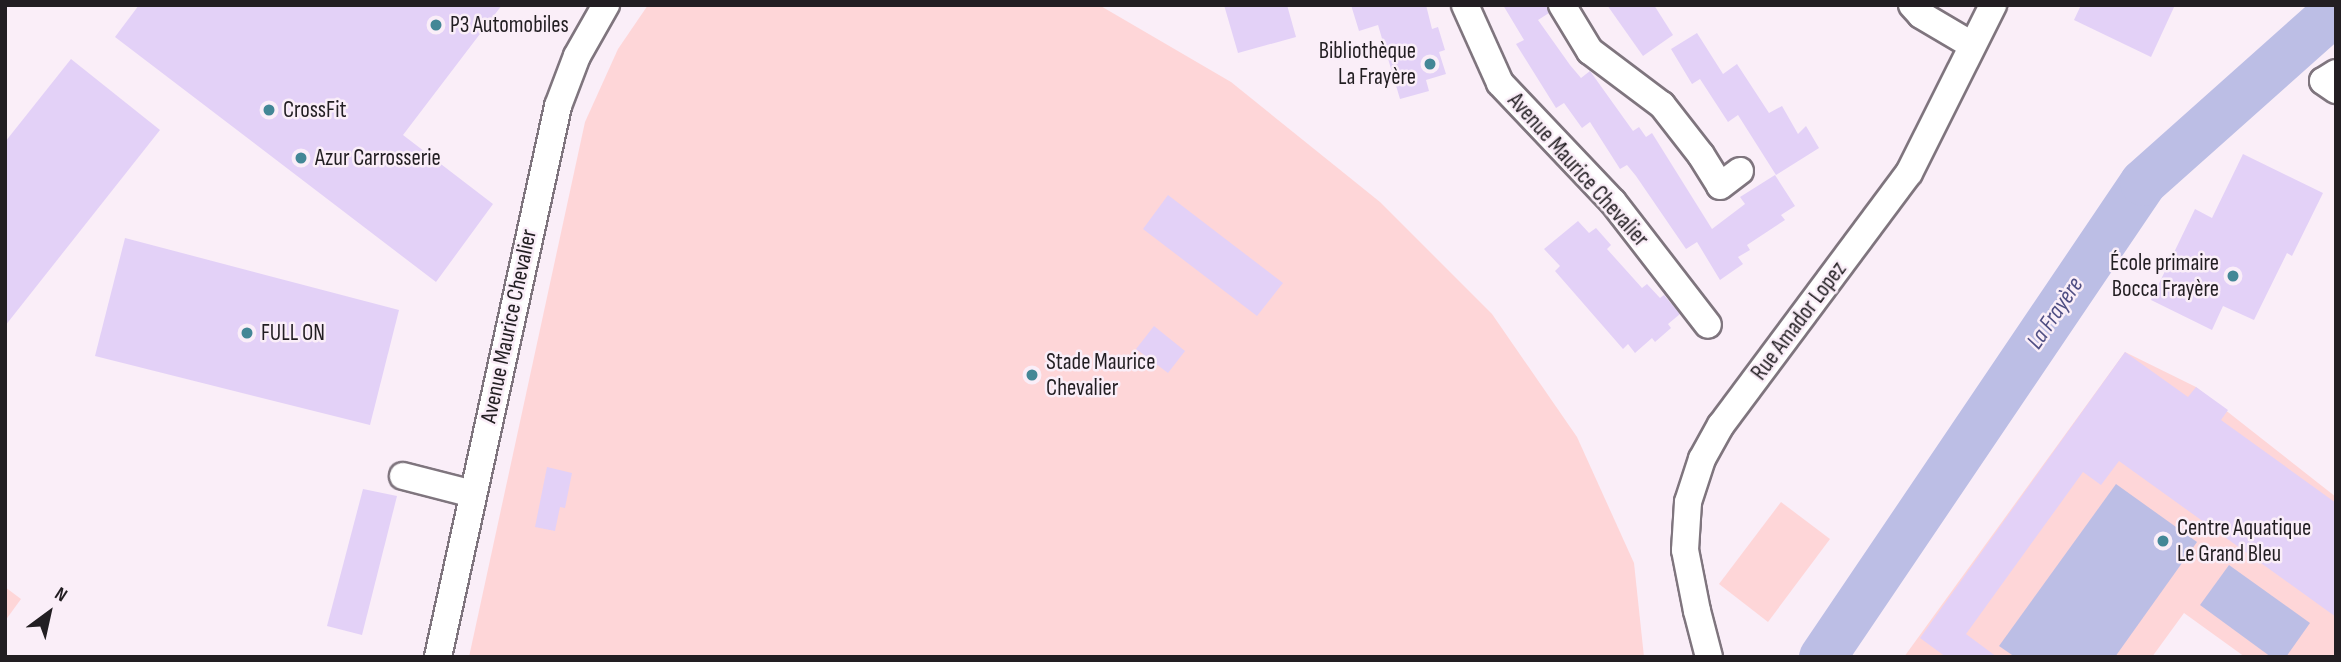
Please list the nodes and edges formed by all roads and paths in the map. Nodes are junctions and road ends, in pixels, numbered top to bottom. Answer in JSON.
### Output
{"nodes":[{"id":1,"x":606,"y":5,"type":"edge"},
{"id":2,"x":1465,"y":5,"type":"edge"},
{"id":3,"x":1562,"y":5,"type":"edge"},
{"id":4,"x":1912,"y":5,"type":"edge"},
{"id":5,"x":1993,"y":5,"type":"edge"},
{"id":6,"x":1972,"y":45,"type":"junction"},
{"id":7,"x":2336,"y":73,"type":"edge"},
{"id":8,"x":2336,"y":90,"type":"edge"},
{"id":9,"x":1741,"y":171,"type":"dead end"},
{"id":10,"x":1708,"y":325,"type":"dead end"},
{"id":11,"x":403,"y":476,"type":"dead end"},
{"id":12,"x":474,"y":494,"type":"junction"},
{"id":13,"x":438,"y":657,"type":"edge"},
{"id":14,"x":1709,"y":657,"type":"edge"}],
"edges":[{"from":1,"to":12,"type":"street","name":"Avenue Maurice Chevalier"},
{"from":2,"to":10,"type":"street","name":"Avenue Maurice Chevalier"},
{"from":3,"to":9,"type":"street"},
{"from":4,"to":6,"type":"street"},
{"from":5,"to":6,"type":"street","name":"Rue Amador Lopez"},
{"from":6,"to":14,"type":"street","name":"Rue Amador Lopez"},
{"from":7,"to":8,"type":"street"},
{"from":11,"to":12,"type":"street"},
{"from":12,"to":13,"type":"street","name":"Avenue Maurice Chevalier"}]}
